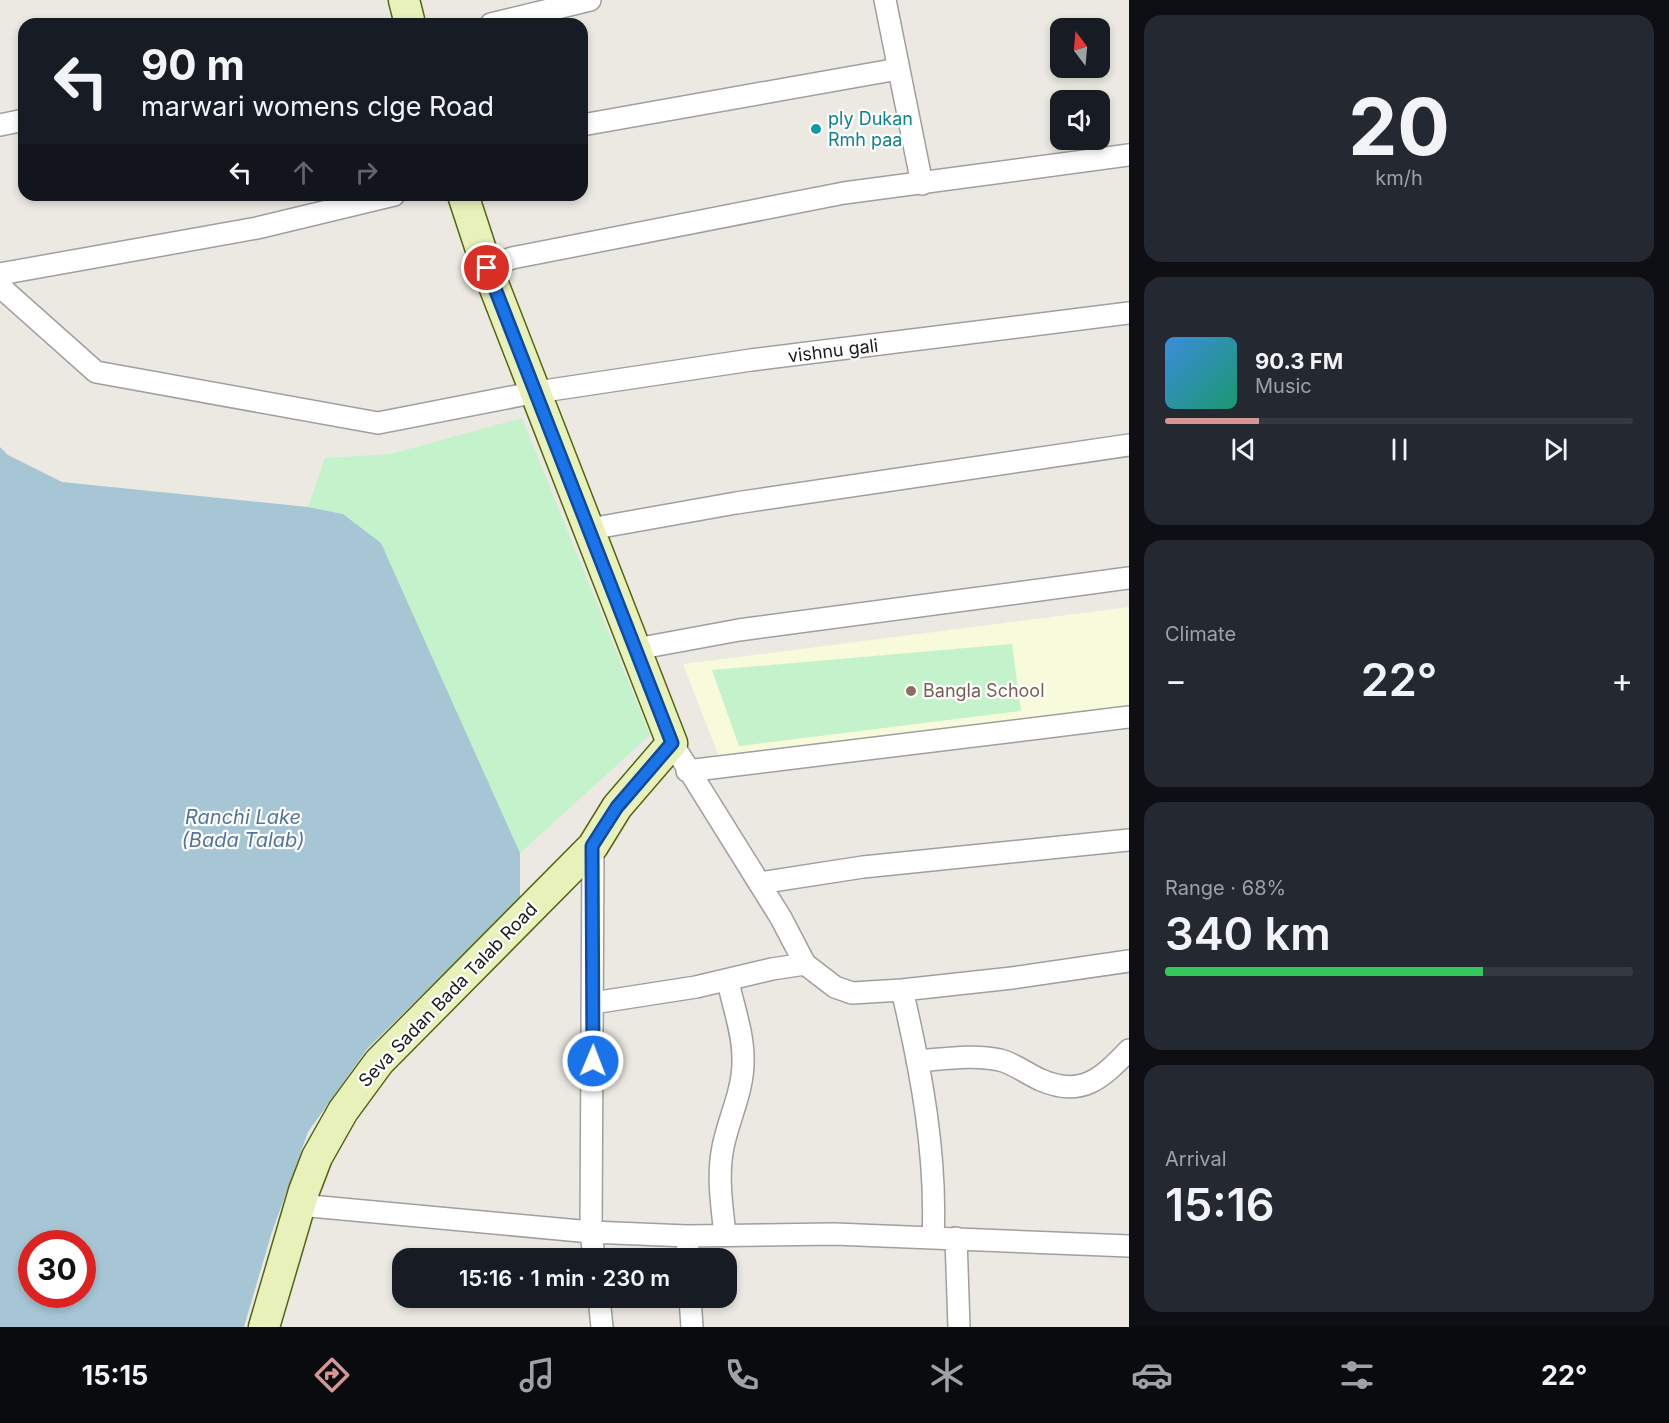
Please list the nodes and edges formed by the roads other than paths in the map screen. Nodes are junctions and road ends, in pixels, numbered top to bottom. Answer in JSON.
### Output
{"nodes":[{"id":1,"x":404,"y":0,"type":"edge"},
{"id":2,"x":590,"y":0,"type":"edge"},
{"id":3,"x":885,"y":0,"type":"edge"},
{"id":4,"x":408,"y":18,"type":"edge"},
{"id":5,"x":516,"y":18,"type":"edge"},
{"id":6,"x":898,"y":69,"type":"junction"},
{"id":7,"x":18,"y":121,"type":"edge"},
{"id":8,"x":588,"y":124,"type":"edge"},
{"id":9,"x":0,"y":125,"type":"edge"},
{"id":10,"x":1129,"y":155,"type":"edge"},
{"id":11,"x":921,"y":184,"type":"junction"},
{"id":12,"x":369,"y":201,"type":"edge"},
{"id":13,"x":465,"y":201,"type":"edge"},
{"id":14,"x":487,"y":268,"type":"junction"},
{"id":15,"x":0,"y":274,"type":"edge"},
{"id":16,"x":0,"y":283,"type":"edge"},
{"id":17,"x":1129,"y":313,"type":"edge"},
{"id":18,"x":537,"y":392,"type":"junction"},
{"id":19,"x":1129,"y":445,"type":"edge"},
{"id":20,"x":590,"y":529,"type":"junction"},
{"id":21,"x":1129,"y":578,"type":"edge"},
{"id":22,"x":636,"y":649,"type":"junction"},
{"id":23,"x":1129,"y":717,"type":"edge"},
{"id":24,"x":672,"y":743,"type":"junction"},
{"id":25,"x":687,"y":771,"type":"junction"},
{"id":26,"x":1129,"y":840,"type":"edge"},
{"id":27,"x":592,"y":846,"type":"junction"},
{"id":28,"x":759,"y":883,"type":"junction"},
{"id":29,"x":1129,"y":961,"type":"edge"},
{"id":30,"x":805,"y":964,"type":"junction"},
{"id":31,"x":728,"y":981,"type":"junction"},
{"id":32,"x":902,"y":990,"type":"junction"},
{"id":33,"x":593,"y":1003,"type":"junction"},
{"id":34,"x":1129,"y":1050,"type":"edge"},
{"id":35,"x":917,"y":1061,"type":"junction"},
{"id":36,"x":299,"y":1205,"type":"junction"},
{"id":37,"x":591,"y":1232,"type":"junction"},
{"id":38,"x":725,"y":1235,"type":"junction"},
{"id":39,"x":687,"y":1236,"type":"junction"},
{"id":40,"x":933,"y":1238,"type":"junction"},
{"id":41,"x":956,"y":1238,"type":"junction"},
{"id":42,"x":1129,"y":1246,"type":"edge"},
{"id":43,"x":593,"y":1248,"type":"edge"},
{"id":44,"x":688,"y":1248,"type":"edge"},
{"id":45,"x":599,"y":1308,"type":"edge"},
{"id":46,"x":691,"y":1308,"type":"edge"},
{"id":47,"x":264,"y":1327,"type":"edge"},
{"id":48,"x":602,"y":1327,"type":"edge"},
{"id":49,"x":692,"y":1327,"type":"edge"},
{"id":50,"x":959,"y":1327,"type":"edge"}],
"edges":[{"from":1,"to":4,"type":"street"},
{"from":2,"to":5,"type":"street"},
{"from":3,"to":6,"type":"street"},
{"from":6,"to":8,"type":"street"},
{"from":6,"to":11,"type":"street"},
{"from":7,"to":9,"type":"street"},
{"from":10,"to":11,"type":"street"},
{"from":11,"to":14,"type":"street"},
{"from":12,"to":15,"type":"street"},
{"from":13,"to":14,"type":"street"},
{"from":14,"to":18,"type":"street"},
{"from":16,"to":18,"type":"street","name":"vishnu gali"},
{"from":17,"to":18,"type":"street","name":"vishnu gali"},
{"from":18,"to":20,"type":"street"},
{"from":19,"to":20,"type":"street"},
{"from":20,"to":22,"type":"street"},
{"from":21,"to":22,"type":"street"},
{"from":22,"to":24,"type":"street"},
{"from":23,"to":25,"type":"street"},
{"from":24,"to":25,"type":"street"},
{"from":24,"to":27,"type":"street","name":"Seva Sadan Bada Talab Road"},
{"from":25,"to":28,"type":"street"},
{"from":26,"to":28,"type":"street"},
{"from":27,"to":33,"type":"street"},
{"from":27,"to":36,"type":"street","name":"Seva Sadan Bada Talab Road"},
{"from":28,"to":30,"type":"street"},
{"from":29,"to":32,"type":"street"},
{"from":30,"to":31,"type":"street"},
{"from":30,"to":32,"type":"street"},
{"from":31,"to":33,"type":"street"},
{"from":31,"to":38,"type":"street"},
{"from":32,"to":35,"type":"street"},
{"from":33,"to":37,"type":"street"},
{"from":34,"to":35,"type":"street"},
{"from":35,"to":40,"type":"street"},
{"from":36,"to":37,"type":"street"},
{"from":36,"to":47,"type":"street","name":"Seva Sadan Bada Talab Road"},
{"from":37,"to":39,"type":"street"},
{"from":37,"to":43,"type":"street"},
{"from":38,"to":39,"type":"street"},
{"from":38,"to":40,"type":"street"},
{"from":39,"to":44,"type":"street"},
{"from":40,"to":41,"type":"street"},
{"from":41,"to":42,"type":"street"},
{"from":41,"to":50,"type":"street"},
{"from":45,"to":48,"type":"street"},
{"from":46,"to":49,"type":"street"}]}
